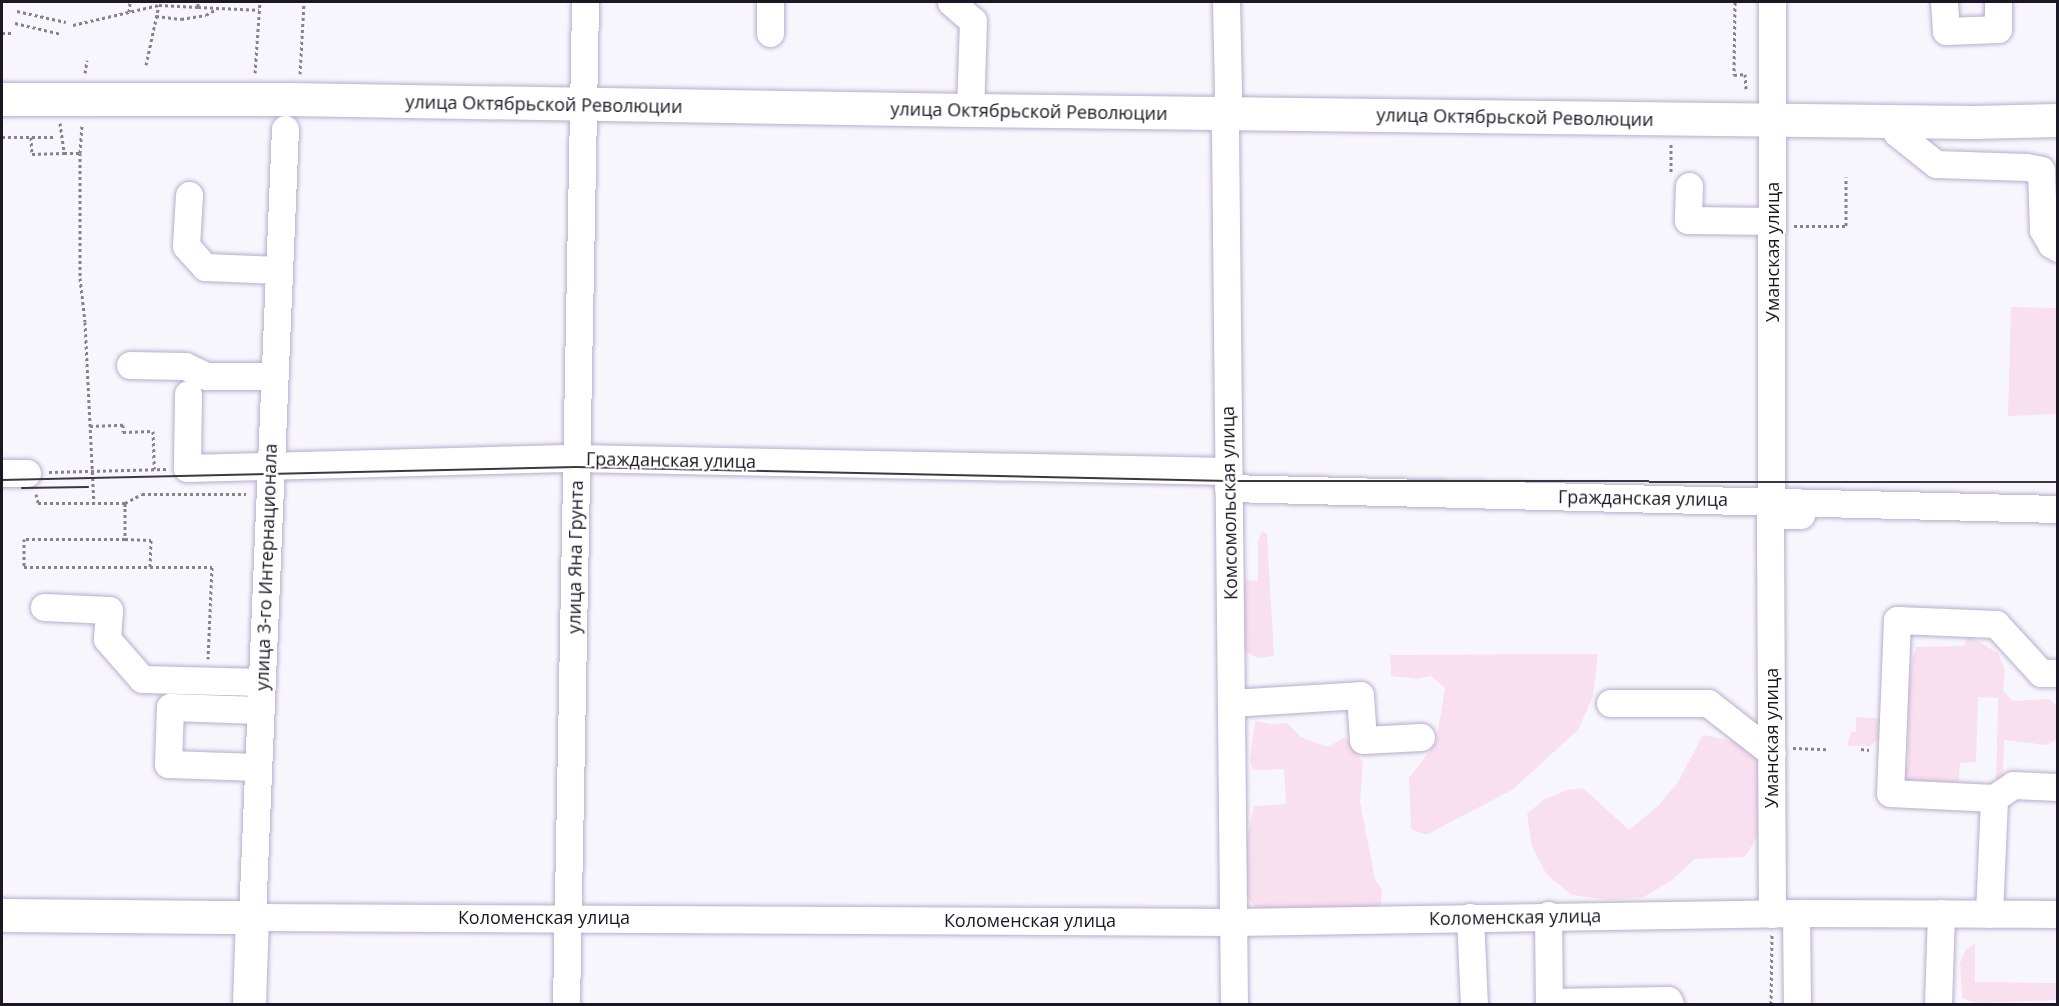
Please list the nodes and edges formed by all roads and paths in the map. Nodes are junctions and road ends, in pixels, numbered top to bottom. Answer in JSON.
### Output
{"nodes":[{"id":1,"x":130,"y":2,"type":"edge"},
{"id":2,"x":198,"y":2,"type":"edge"},
{"id":3,"x":260,"y":2,"type":"edge"},
{"id":4,"x":304,"y":2,"type":"edge"},
{"id":5,"x":585,"y":2,"type":"edge"},
{"id":6,"x":770,"y":2,"type":"edge"},
{"id":7,"x":951,"y":2,"type":"edge"},
{"id":8,"x":1226,"y":2,"type":"edge"},
{"id":9,"x":1735,"y":2,"type":"edge"},
{"id":10,"x":1772,"y":2,"type":"edge"},
{"id":11,"x":1944,"y":2,"type":"edge"},
{"id":12,"x":1998,"y":2,"type":"edge"},
{"id":13,"x":159,"y":5,"type":"junction"},
{"id":14,"x":198,"y":7,"type":"junction"},
{"id":15,"x":218,"y":8,"type":"junction"},
{"id":16,"x":259,"y":10,"type":"junction"},
{"id":17,"x":17,"y":11,"type":"dead end"},
{"id":18,"x":129,"y":12,"type":"junction"},
{"id":19,"x":156,"y":16,"type":"junction"},
{"id":20,"x":66,"y":22,"type":"dead end"},
{"id":21,"x":15,"y":23,"type":"dead end"},
{"id":22,"x":73,"y":24,"type":"dead end"},
{"id":23,"x":2,"y":33,"type":"edge"},
{"id":24,"x":13,"y":33,"type":"dead end"},
{"id":25,"x":770,"y":33,"type":"dead end"},
{"id":26,"x":61,"y":34,"type":"dead end"},
{"id":27,"x":87,"y":60,"type":"dead end"},
{"id":28,"x":146,"y":65,"type":"dead end"},
{"id":29,"x":255,"y":73,"type":"dead end"},
{"id":30,"x":300,"y":74,"type":"dead end"},
{"id":31,"x":84,"y":77,"type":"dead end"},
{"id":32,"x":1746,"y":89,"type":"dead end"},
{"id":33,"x":2,"y":99,"type":"edge"},
{"id":34,"x":584,"y":105,"type":"junction"},
{"id":35,"x":970,"y":110,"type":"junction"},
{"id":36,"x":1225,"y":113,"type":"junction"},
{"id":37,"x":61,"y":119,"type":"dead end"},
{"id":38,"x":82,"y":119,"type":"dead end"},
{"id":39,"x":1773,"y":120,"type":"junction"},
{"id":40,"x":2058,"y":120,"type":"edge"},
{"id":41,"x":1889,"y":121,"type":"junction"},
{"id":42,"x":285,"y":129,"type":"dead end"},
{"id":43,"x":1671,"y":135,"type":"dead end"},
{"id":44,"x":2,"y":137,"type":"edge"},
{"id":45,"x":31,"y":137,"type":"junction"},
{"id":46,"x":55,"y":137,"type":"dead end"},
{"id":47,"x":64,"y":153,"type":"junction"},
{"id":48,"x":80,"y":153,"type":"junction"},
{"id":49,"x":2049,"y":171,"type":"edge"},
{"id":50,"x":1846,"y":177,"type":"dead end"},
{"id":51,"x":1689,"y":186,"type":"joint"},
{"id":52,"x":189,"y":195,"type":"dead end"},
{"id":53,"x":1772,"y":223,"type":"junction"},
{"id":54,"x":2058,"y":248,"type":"edge"},
{"id":55,"x":279,"y":270,"type":"junction"},
{"id":56,"x":130,"y":365,"type":"dead end"},
{"id":57,"x":274,"y":376,"type":"junction"},
{"id":58,"x":188,"y":394,"type":"dead end"},
{"id":59,"x":90,"y":426,"type":"junction"},
{"id":60,"x":576,"y":458,"type":"junction"},
{"id":61,"x":270,"y":465,"type":"junction"},
{"id":62,"x":187,"y":468,"type":"junction"},
{"id":63,"x":154,"y":469,"type":"junction"},
{"id":64,"x":92,"y":471,"type":"junction"},
{"id":65,"x":19,"y":480,"type":"edge"},
{"id":66,"x":1228,"y":490,"type":"junction"},
{"id":67,"x":1771,"y":502,"type":"junction"},
{"id":68,"x":94,"y":503,"type":"junction"},
{"id":69,"x":125,"y":503,"type":"junction"},
{"id":70,"x":1264,"y":504,"type":"dead end"},
{"id":71,"x":246,"y":505,"type":"dead end"},
{"id":72,"x":2058,"y":509,"type":"edge"},
{"id":73,"x":1865,"y":516,"type":"dead end"},
{"id":74,"x":125,"y":539,"type":"junction"},
{"id":75,"x":150,"y":567,"type":"junction"},
{"id":76,"x":44,"y":607,"type":"dead end"},
{"id":77,"x":2058,"y":673,"type":"edge"},
{"id":78,"x":207,"y":680,"type":"junction"},
{"id":79,"x":261,"y":682,"type":"junction"},
{"id":80,"x":1231,"y":703,"type":"junction"},
{"id":81,"x":1610,"y":703,"type":"dead end"},
{"id":82,"x":260,"y":710,"type":"junction"},
{"id":83,"x":1421,"y":737,"type":"dead end"},
{"id":84,"x":1827,"y":749,"type":"dead end"},
{"id":85,"x":1772,"y":750,"type":"junction"},
{"id":86,"x":258,"y":767,"type":"junction"},
{"id":87,"x":2058,"y":786,"type":"edge"},
{"id":88,"x":1994,"y":798,"type":"junction"},
{"id":89,"x":1784,"y":913,"type":"junction"},
{"id":90,"x":1941,"y":913,"type":"junction"},
{"id":91,"x":1989,"y":914,"type":"junction"},
{"id":92,"x":2058,"y":914,"type":"edge"},
{"id":93,"x":2,"y":915,"type":"edge"},
{"id":94,"x":1548,"y":915,"type":"junction"},
{"id":95,"x":252,"y":917,"type":"junction"},
{"id":96,"x":569,"y":917,"type":"junction"},
{"id":97,"x":1470,"y":917,"type":"junction"},
{"id":98,"x":1233,"y":922,"type":"junction"},
{"id":99,"x":1549,"y":1003,"type":"edge"},
{"id":100,"x":249,"y":1005,"type":"edge"},
{"id":101,"x":566,"y":1005,"type":"edge"},
{"id":102,"x":1234,"y":1005,"type":"edge"},
{"id":103,"x":1474,"y":1005,"type":"edge"},
{"id":104,"x":1670,"y":1005,"type":"edge"},
{"id":105,"x":1771,"y":1005,"type":"edge"},
{"id":106,"x":1797,"y":1005,"type":"edge"},
{"id":107,"x":1938,"y":1005,"type":"edge"}],
"edges":[{"from":1,"to":18,"type":"path"},
{"from":2,"to":14,"type":"path"},
{"from":3,"to":16,"type":"path"},
{"from":4,"to":30,"type":"path"},
{"from":5,"to":34,"type":"street","name":"улица Яна Грунта"},
{"from":6,"to":25,"type":"street"},
{"from":7,"to":35,"type":"street"},
{"from":8,"to":36,"type":"street","name":"Комсомольская улица"},
{"from":9,"to":32,"type":"path"},
{"from":10,"to":39,"type":"street","name":"Уманская улица"},
{"from":11,"to":12,"type":"street"},
{"from":13,"to":14,"type":"path"},
{"from":13,"to":18,"type":"path"},
{"from":13,"to":19,"type":"path"},
{"from":14,"to":15,"type":"path"},
{"from":15,"to":16,"type":"path"},
{"from":15,"to":19,"type":"path"},
{"from":16,"to":29,"type":"path"},
{"from":17,"to":20,"type":"path"},
{"from":18,"to":22,"type":"path"},
{"from":19,"to":28,"type":"path"},
{"from":21,"to":26,"type":"path"},
{"from":23,"to":24,"type":"path"},
{"from":27,"to":31,"type":"path"},
{"from":33,"to":34,"type":"main road","name":"улица Октябрьской Революции"},
{"from":34,"to":35,"type":"main road","name":"улица Октябрьской Революции"},
{"from":34,"to":60,"type":"street","name":"улица Яна Грунта"},
{"from":35,"to":36,"type":"main road","name":"улица Октябрьской Революции"},
{"from":36,"to":39,"type":"main road","name":"улица Октябрьской Революции"},
{"from":36,"to":66,"type":"street","name":"Комсомольская улица"},
{"from":37,"to":47,"type":"path"},
{"from":38,"to":48,"type":"path"},
{"from":39,"to":41,"type":"main road","name":"улица Октябрьской Революции"},
{"from":39,"to":53,"type":"street","name":"Уманская улица"},
{"from":40,"to":41,"type":"main road","name":"улица Октябрьской Революции"},
{"from":41,"to":49,"type":"street"},
{"from":42,"to":55,"type":"street","name":"улица 3-го Интернационала"},
{"from":43,"to":51,"type":"path"},
{"from":44,"to":45,"type":"path"},
{"from":45,"to":46,"type":"path"},
{"from":45,"to":47,"type":"path"},
{"from":47,"to":48,"type":"path"},
{"from":48,"to":59,"type":"path"},
{"from":49,"to":54,"type":"street"},
{"from":50,"to":53,"type":"path"},
{"from":51,"to":53,"type":"street"},
{"from":52,"to":55,"type":"street"},
{"from":53,"to":67,"type":"street","name":"Уманская улица"},
{"from":55,"to":57,"type":"street","name":"улица 3-го Интернационала"},
{"from":56,"to":57,"type":"street"},
{"from":57,"to":61,"type":"street","name":"улица 3-го Интернационала"},
{"from":58,"to":62,"type":"street"},
{"from":59,"to":63,"type":"path"},
{"from":59,"to":64,"type":"path"},
{"from":60,"to":61,"type":"street","name":"Гражданская улица"},
{"from":60,"to":66,"type":"street","name":"Гражданская улица"},
{"from":60,"to":96,"type":"street","name":"улица Яна Грунта"},
{"from":61,"to":62,"type":"street","name":"Гражданская улица"},
{"from":61,"to":79,"type":"street","name":"улица 3-го Интернационала"},
{"from":62,"to":63,"type":"path"},
{"from":63,"to":64,"type":"path"},
{"from":64,"to":65,"type":"path"},
{"from":64,"to":68,"type":"path"},
{"from":65,"to":68,"type":"path"},
{"from":66,"to":67,"type":"street","name":"Гражданская улица"},
{"from":66,"to":70,"type":"street"},
{"from":66,"to":80,"type":"street","name":"Комсомольская улица"},
{"from":67,"to":72,"type":"street","name":"Гражданская улица"},
{"from":68,"to":69,"type":"path"},
{"from":69,"to":71,"type":"path"},
{"from":69,"to":74,"type":"path"},
{"from":73,"to":85,"type":"street","name":"Уманская улица"},
{"from":74,"to":75,"type":"path"},
{"from":74,"to":75,"type":"path"},
{"from":75,"to":78,"type":"path"},
{"from":76,"to":78,"type":"street"},
{"from":77,"to":88,"type":"street"},
{"from":78,"to":79,"type":"street"},
{"from":79,"to":82,"type":"street","name":"улица 3-го Интернационала"},
{"from":80,"to":83,"type":"street"},
{"from":80,"to":98,"type":"street","name":"Комсомольская улица"},
{"from":81,"to":85,"type":"street"},
{"from":82,"to":86,"type":"street","name":"улица 3-го Интернационала"},
{"from":82,"to":86,"type":"street"},
{"from":84,"to":85,"type":"path"},
{"from":85,"to":89,"type":"street","name":"Уманская улица"},
{"from":86,"to":95,"type":"street","name":"улица 3-го Интернационала"},
{"from":87,"to":88,"type":"street"},
{"from":88,"to":91,"type":"street"},
{"from":89,"to":90,"type":"street","name":"Коломенская улица"},
{"from":89,"to":94,"type":"street","name":"Коломенская улица"},
{"from":89,"to":105,"type":"path"},
{"from":89,"to":106,"type":"street","name":"Уманская улица"},
{"from":90,"to":91,"type":"street","name":"Коломенская улица"},
{"from":90,"to":107,"type":"street"},
{"from":91,"to":92,"type":"street","name":"Коломенская улица"},
{"from":93,"to":95,"type":"main road","name":"Коломенская улица"},
{"from":94,"to":97,"type":"street","name":"Коломенская улица"},
{"from":94,"to":99,"type":"street"},
{"from":95,"to":96,"type":"street","name":"Коломенская улица"},
{"from":95,"to":100,"type":"main road","name":"улица 3-го Интернационала"},
{"from":96,"to":98,"type":"street","name":"Коломенская улица"},
{"from":96,"to":101,"type":"street","name":"улица Яна Грунта"},
{"from":97,"to":98,"type":"street","name":"Коломенская улица"},
{"from":97,"to":103,"type":"street"},
{"from":98,"to":102,"type":"street","name":"Комсомольская улица"},
{"from":99,"to":104,"type":"street"}]}
